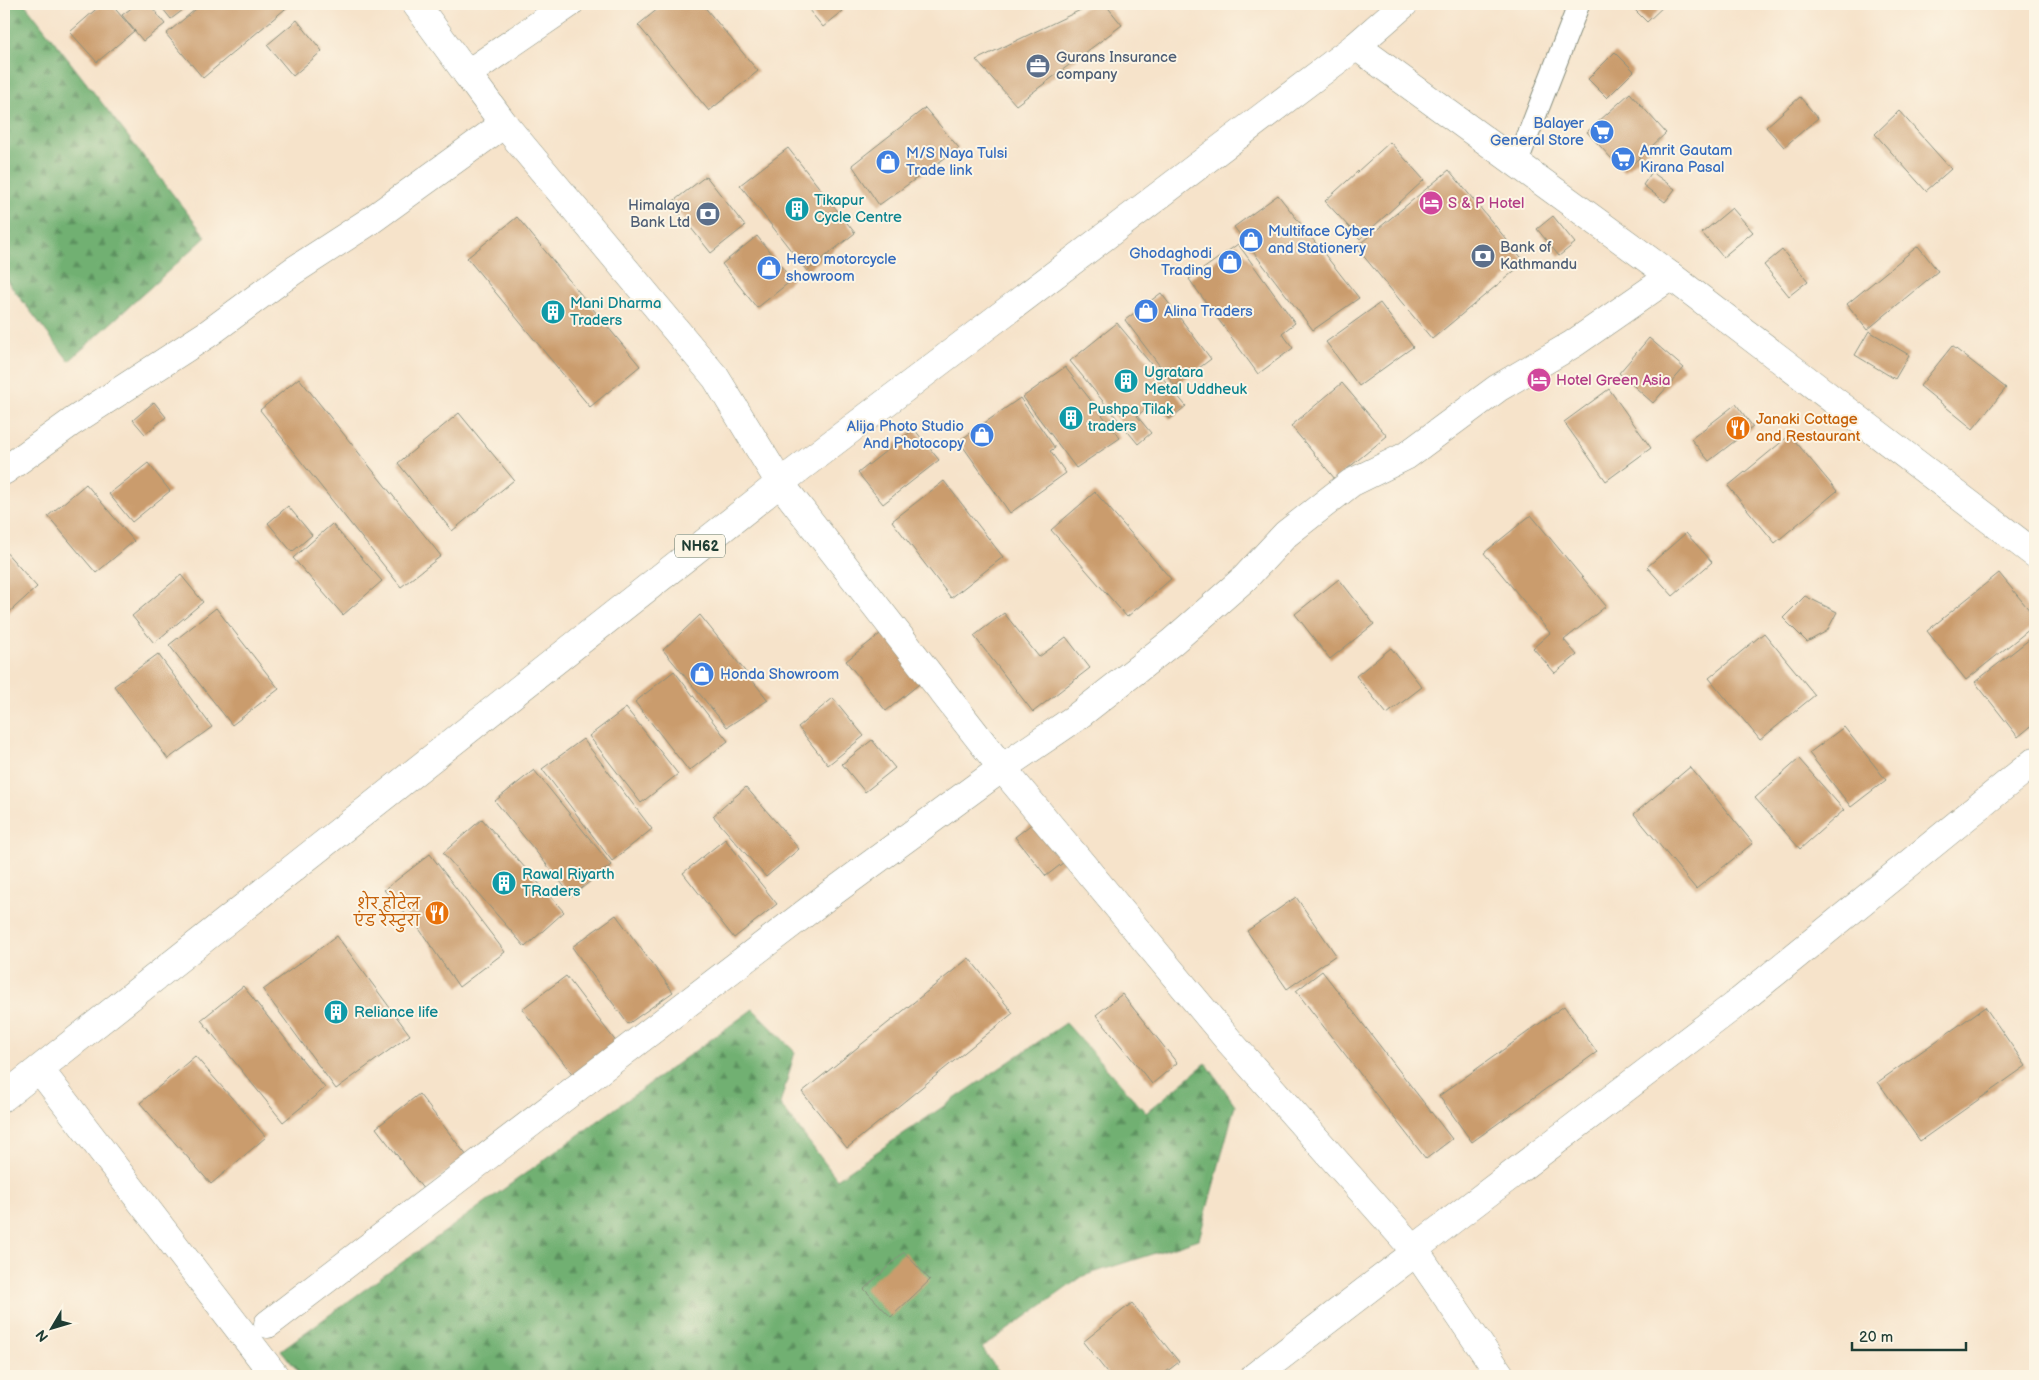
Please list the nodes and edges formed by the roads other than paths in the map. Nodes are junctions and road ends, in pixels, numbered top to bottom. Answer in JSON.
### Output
{"nodes":[{"id":1,"x":416,"y":4,"type":"edge"},
{"id":2,"x":569,"y":4,"type":"edge"},
{"id":3,"x":1404,"y":4,"type":"edge"},
{"id":4,"x":1579,"y":4,"type":"edge"},
{"id":5,"x":1356,"y":46,"type":"junction"},
{"id":6,"x":467,"y":74,"type":"junction"},
{"id":7,"x":504,"y":124,"type":"junction"},
{"id":8,"x":1517,"y":163,"type":"junction"},
{"id":9,"x":1671,"y":276,"type":"junction"},
{"id":10,"x":4,"y":471,"type":"edge"},
{"id":11,"x":780,"y":483,"type":"junction"},
{"id":12,"x":2035,"y":554,"type":"edge"},
{"id":13,"x":2035,"y":761,"type":"edge"},
{"id":14,"x":1002,"y":768,"type":"junction"},
{"id":15,"x":40,"y":1070,"type":"junction"},
{"id":16,"x":5,"y":1093,"type":"edge"},
{"id":17,"x":1416,"y":1252,"type":"junction"},
{"id":18,"x":268,"y":1324,"type":"dead end"},
{"id":19,"x":276,"y":1376,"type":"edge"},
{"id":20,"x":1255,"y":1376,"type":"edge"},
{"id":21,"x":1501,"y":1376,"type":"edge"}],
"edges":[{"from":1,"to":6,"type":"street"},
{"from":2,"to":6,"type":"street"},
{"from":3,"to":5,"type":"street","number":"NH62"},
{"from":4,"to":8,"type":"lane"},
{"from":5,"to":8,"type":"street"},
{"from":5,"to":11,"type":"street","number":"NH62"},
{"from":6,"to":7,"type":"street"},
{"from":7,"to":10,"type":"street"},
{"from":7,"to":11,"type":"street"},
{"from":8,"to":9,"type":"street"},
{"from":9,"to":12,"type":"street"},
{"from":9,"to":14,"type":"street"},
{"from":11,"to":14,"type":"street"},
{"from":11,"to":15,"type":"street","number":"NH62"},
{"from":13,"to":17,"type":"street"},
{"from":14,"to":17,"type":"street"},
{"from":14,"to":18,"type":"street"},
{"from":15,"to":16,"type":"street","number":"NH62"},
{"from":15,"to":19,"type":"street"},
{"from":17,"to":20,"type":"street"},
{"from":17,"to":21,"type":"street"}]}
